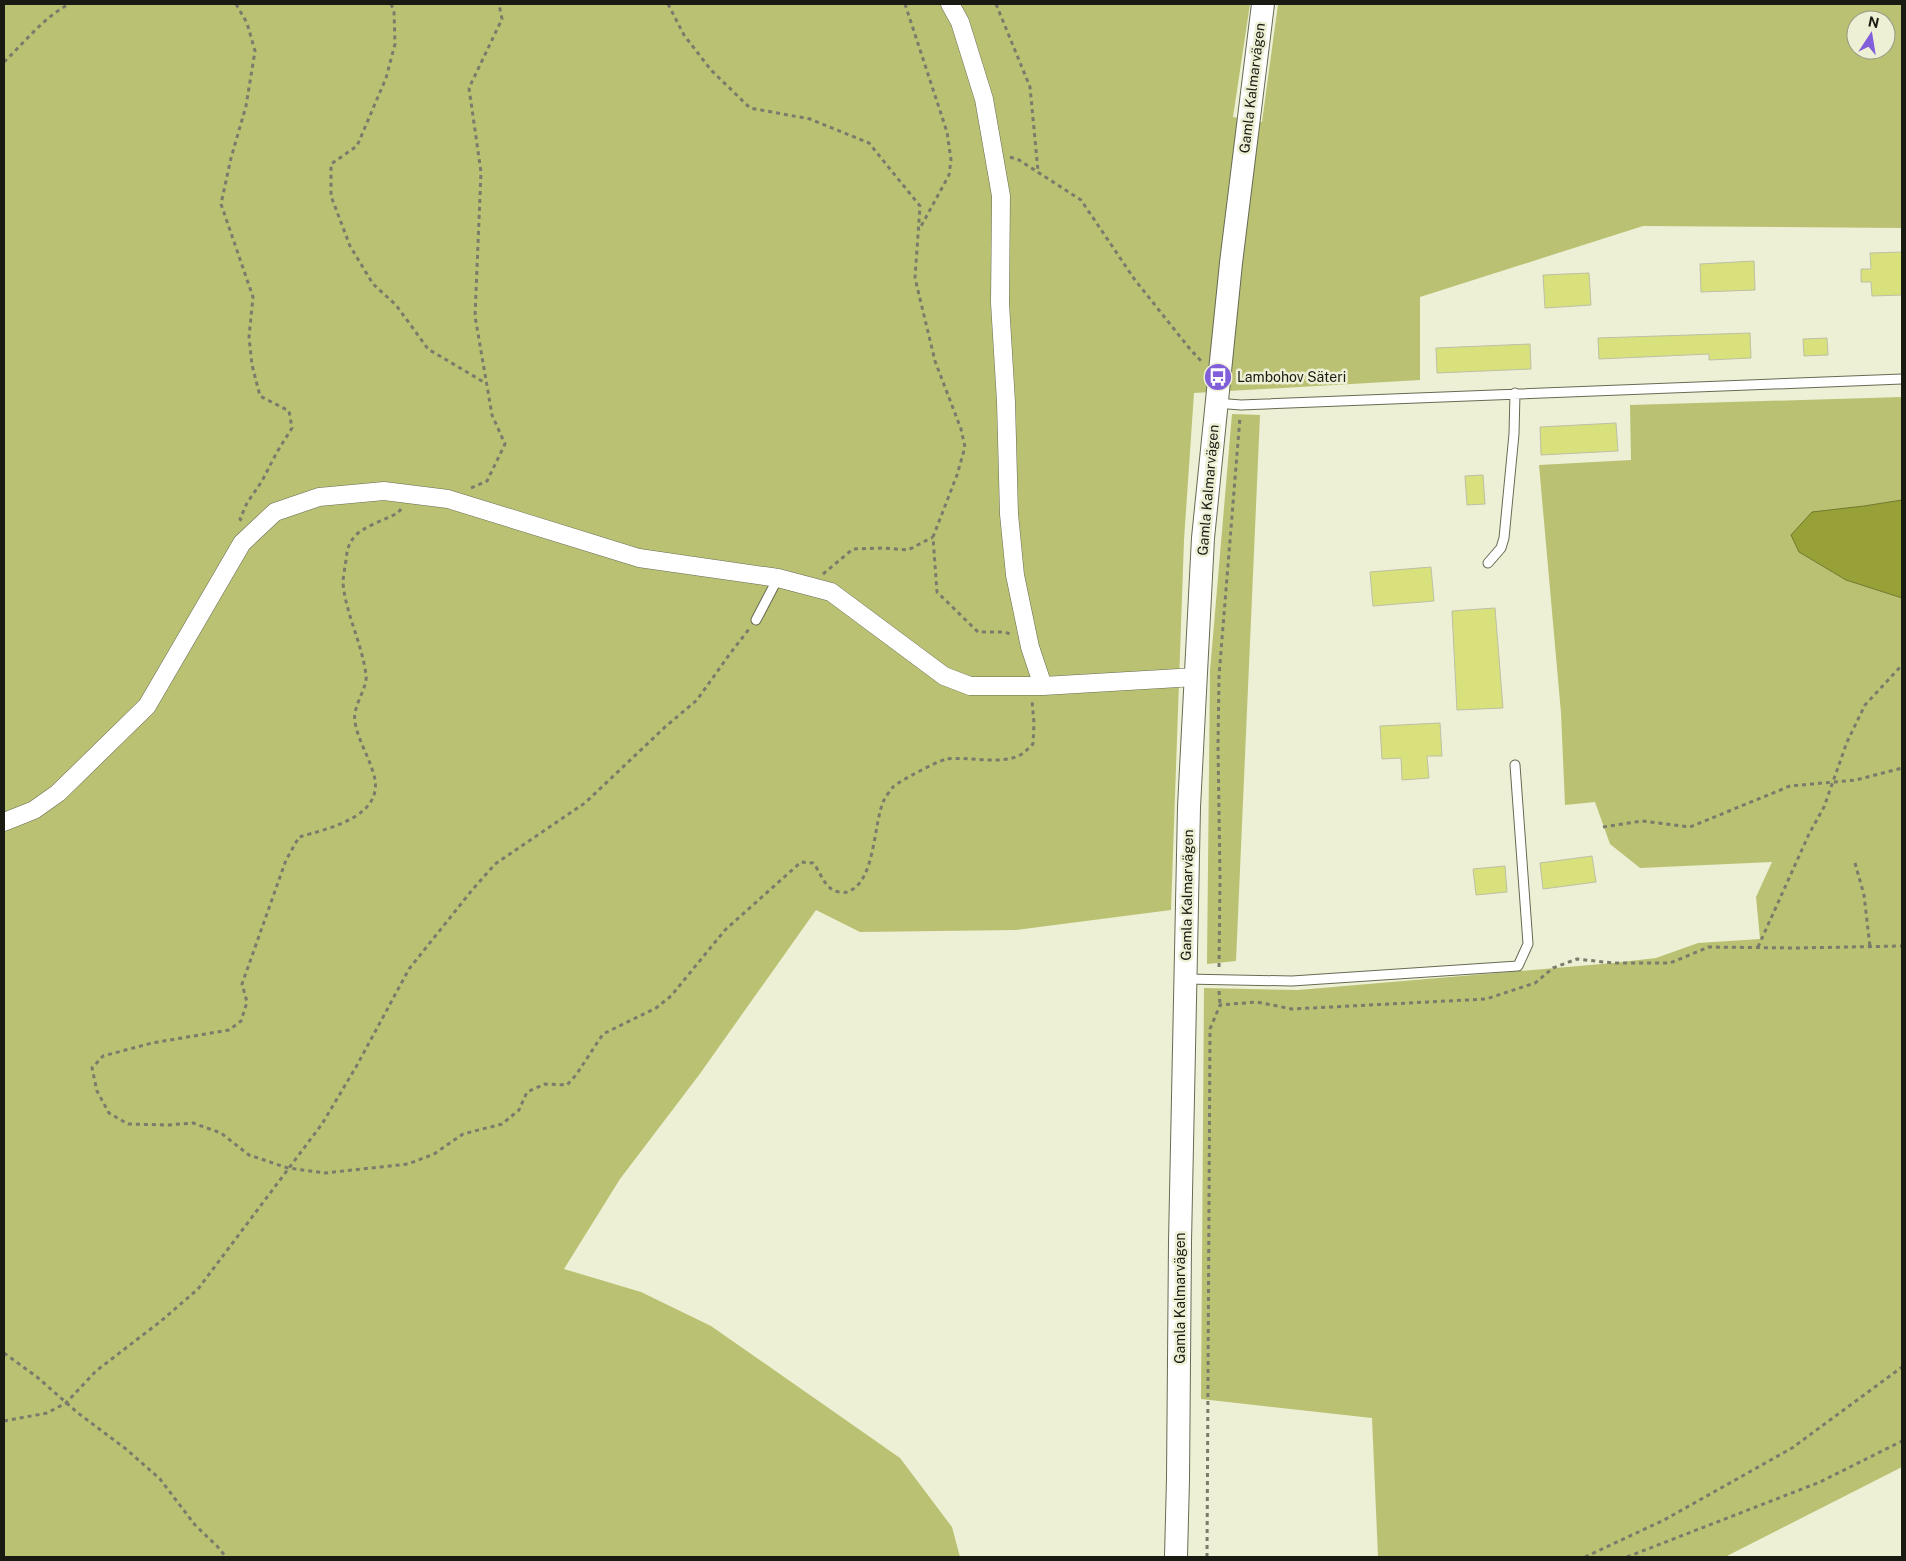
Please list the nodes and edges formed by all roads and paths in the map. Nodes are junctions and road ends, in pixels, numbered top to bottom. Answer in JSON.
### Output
{"nodes":[{"id":1,"x":69,"y":4,"type":"edge"},
{"id":2,"x":236,"y":4,"type":"edge"},
{"id":3,"x":391,"y":4,"type":"edge"},
{"id":4,"x":499,"y":4,"type":"edge"},
{"id":5,"x":668,"y":4,"type":"edge"},
{"id":6,"x":905,"y":4,"type":"edge"},
{"id":7,"x":950,"y":4,"type":"edge"},
{"id":8,"x":996,"y":4,"type":"edge"},
{"id":9,"x":1263,"y":4,"type":"edge"},
{"id":10,"x":4,"y":62,"type":"edge"},
{"id":11,"x":993,"y":150,"type":"junction"},
{"id":12,"x":1038,"y":172,"type":"junction"},
{"id":13,"x":918,"y":231,"type":"junction"},
{"id":14,"x":1219,"y":369,"type":"junction"},
{"id":15,"x":1902,"y":379,"type":"edge"},
{"id":16,"x":487,"y":384,"type":"junction"},
{"id":17,"x":1515,"y":393,"type":"junction"},
{"id":18,"x":1216,"y":404,"type":"junction"},
{"id":19,"x":1241,"y":405,"type":"junction"},
{"id":20,"x":407,"y":494,"type":"junction"},
{"id":21,"x":448,"y":499,"type":"junction"},
{"id":22,"x":253,"y":533,"type":"junction"},
{"id":23,"x":933,"y":537,"type":"junction"},
{"id":24,"x":1488,"y":563,"type":"dead end"},
{"id":25,"x":778,"y":578,"type":"junction"},
{"id":26,"x":807,"y":586,"type":"junction"},
{"id":27,"x":756,"y":620,"type":"joint"},
{"id":28,"x":1012,"y":634,"type":"dead end"},
{"id":29,"x":1902,"y":665,"type":"edge"},
{"id":30,"x":1196,"y":677,"type":"junction"},
{"id":31,"x":1037,"y":686,"type":"junction"},
{"id":32,"x":1515,"y":765,"type":"dead end"},
{"id":33,"x":1902,"y":768,"type":"edge"},
{"id":34,"x":1832,"y":783,"type":"junction"},
{"id":35,"x":4,"y":822,"type":"edge"},
{"id":36,"x":1604,"y":827,"type":"dead end"},
{"id":37,"x":1855,"y":863,"type":"dead end"},
{"id":38,"x":1902,"y":946,"type":"edge"},
{"id":39,"x":1870,"y":947,"type":"junction"},
{"id":40,"x":1758,"y":948,"type":"junction"},
{"id":41,"x":1185,"y":979,"type":"junction"},
{"id":42,"x":1219,"y":980,"type":"junction"},
{"id":43,"x":1220,"y":1005,"type":"junction"},
{"id":44,"x":288,"y":1168,"type":"junction"},
{"id":45,"x":4,"y":1353,"type":"edge"},
{"id":46,"x":1902,"y":1367,"type":"edge"},
{"id":47,"x":66,"y":1402,"type":"junction"},
{"id":48,"x":4,"y":1421,"type":"edge"},
{"id":49,"x":1902,"y":1441,"type":"edge"},
{"id":50,"x":226,"y":1557,"type":"edge"},
{"id":51,"x":1176,"y":1557,"type":"edge"},
{"id":52,"x":1207,"y":1557,"type":"edge"},
{"id":53,"x":1584,"y":1557,"type":"edge"},
{"id":54,"x":1627,"y":1557,"type":"edge"}],
"edges":[{"from":1,"to":10,"type":"path"},
{"from":2,"to":22,"type":"path"},
{"from":3,"to":16,"type":"path"},
{"from":4,"to":16,"type":"path"},
{"from":5,"to":13,"type":"path"},
{"from":6,"to":13,"type":"path"},
{"from":7,"to":11,"type":"street"},
{"from":8,"to":12,"type":"path"},
{"from":9,"to":14,"type":"street","name":"Gamla Kalmarvägen"},
{"from":11,"to":12,"type":"path"},
{"from":11,"to":31,"type":"street"},
{"from":12,"to":14,"type":"path"},
{"from":13,"to":23,"type":"path"},
{"from":14,"to":18,"type":"street","name":"Gamla Kalmarvägen"},
{"from":15,"to":17,"type":"lane"},
{"from":16,"to":21,"type":"path"},
{"from":17,"to":19,"type":"lane"},
{"from":17,"to":24,"type":"lane"},
{"from":18,"to":19,"type":"lane"},
{"from":18,"to":30,"type":"street","name":"Gamla Kalmarvägen"},
{"from":19,"to":42,"type":"path"},
{"from":20,"to":21,"type":"street"},
{"from":20,"to":22,"type":"street"},
{"from":20,"to":44,"type":"path"},
{"from":21,"to":25,"type":"street"},
{"from":22,"to":35,"type":"street"},
{"from":23,"to":26,"type":"path"},
{"from":23,"to":28,"type":"path"},
{"from":25,"to":26,"type":"street"},
{"from":25,"to":27,"type":"lane"},
{"from":26,"to":31,"type":"street"},
{"from":27,"to":44,"type":"path"},
{"from":29,"to":34,"type":"path"},
{"from":30,"to":31,"type":"street"},
{"from":30,"to":41,"type":"street","name":"Gamla Kalmarvägen"},
{"from":31,"to":44,"type":"path"},
{"from":32,"to":42,"type":"lane","name":"Gamla Kalmarvägen"},
{"from":33,"to":34,"type":"path"},
{"from":34,"to":36,"type":"path"},
{"from":34,"to":40,"type":"path"},
{"from":37,"to":39,"type":"path"},
{"from":38,"to":39,"type":"path"},
{"from":39,"to":40,"type":"path"},
{"from":40,"to":43,"type":"path"},
{"from":41,"to":42,"type":"lane","name":"Gamla Kalmarvägen"},
{"from":41,"to":51,"type":"street","name":"Gamla Kalmarvägen"},
{"from":42,"to":43,"type":"path"},
{"from":43,"to":52,"type":"path"},
{"from":44,"to":47,"type":"path"},
{"from":45,"to":47,"type":"path"},
{"from":46,"to":53,"type":"path"},
{"from":47,"to":48,"type":"path"},
{"from":47,"to":50,"type":"path"},
{"from":49,"to":54,"type":"path"}]}
